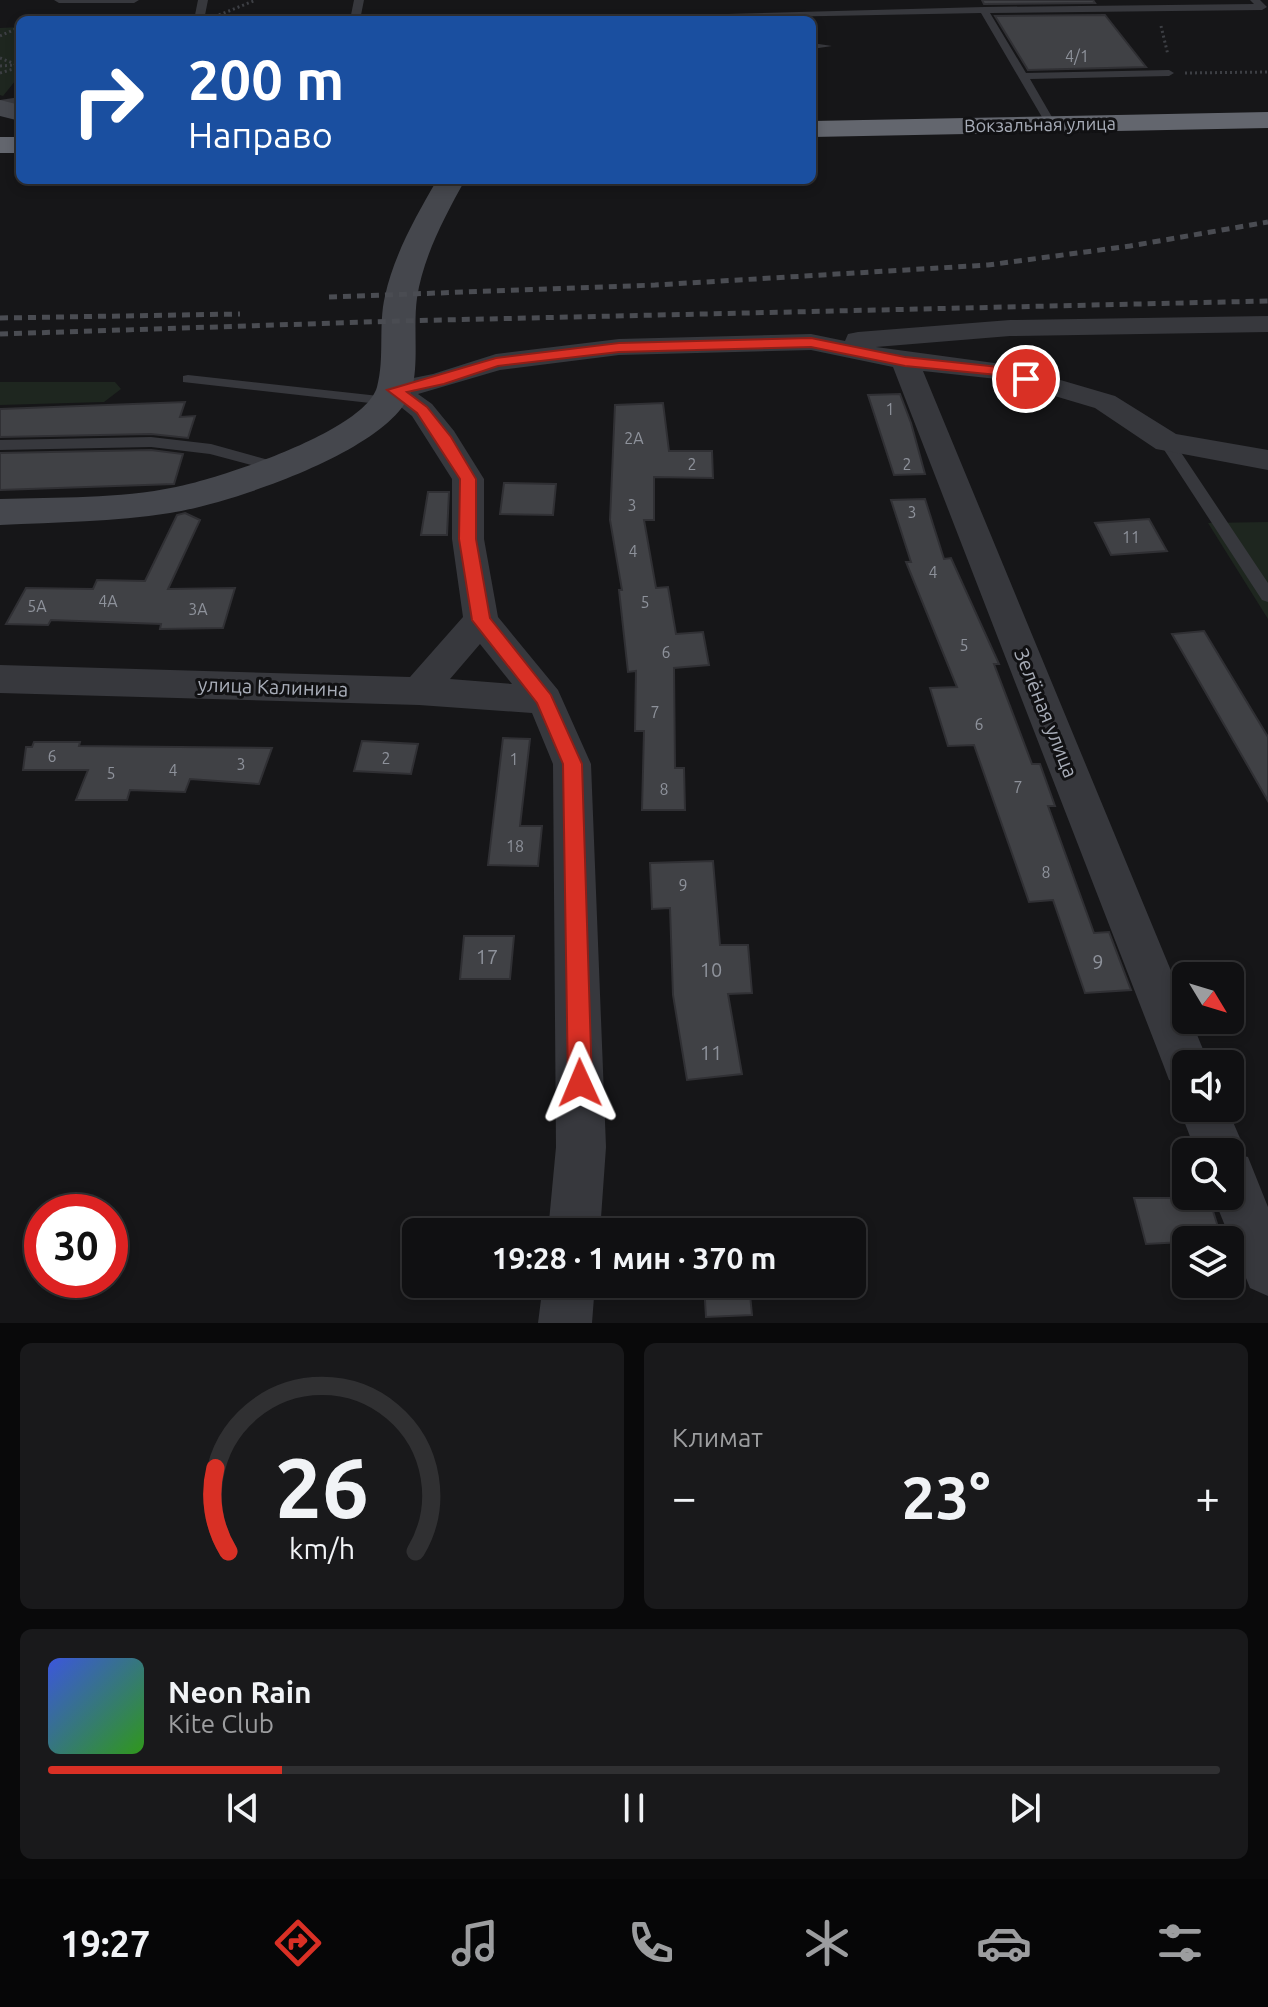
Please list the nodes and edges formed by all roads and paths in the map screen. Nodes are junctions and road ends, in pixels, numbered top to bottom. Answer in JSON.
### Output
{"nodes":[{"id":1,"x":59,"y":0,"type":"edge"},
{"id":2,"x":134,"y":0,"type":"edge"},
{"id":3,"x":256,"y":0,"type":"edge"},
{"id":4,"x":836,"y":0,"type":"edge"},
{"id":5,"x":1255,"y":0,"type":"edge"},
{"id":6,"x":1170,"y":8,"type":"junction"},
{"id":7,"x":984,"y":10,"type":"junction"},
{"id":8,"x":219,"y":15,"type":"dead end"},
{"id":9,"x":841,"y":15,"type":"junction"},
{"id":10,"x":804,"y":16,"type":"edge"},
{"id":11,"x":816,"y":46,"type":"edge"},
{"id":12,"x":827,"y":46,"type":"dead end"},
{"id":13,"x":1268,"y":72,"type":"edge"},
{"id":14,"x":1169,"y":73,"type":"junction"},
{"id":15,"x":1022,"y":76,"type":"junction"},
{"id":16,"x":1268,"y":120,"type":"edge"},
{"id":17,"x":1051,"y":124,"type":"junction"},
{"id":18,"x":816,"y":129,"type":"edge"},
{"id":19,"x":449,"y":184,"type":"edge"},
{"id":20,"x":1268,"y":324,"type":"edge"},
{"id":21,"x":811,"y":342,"type":"junction"},
{"id":22,"x":905,"y":361,"type":"junction"},
{"id":23,"x":188,"y":379,"type":"dead end"},
{"id":24,"x":391,"y":395,"type":"junction"},
{"id":25,"x":1167,"y":442,"type":"junction"},
{"id":26,"x":0,"y":445,"type":"edge"},
{"id":27,"x":1268,"y":460,"type":"edge"},
{"id":28,"x":282,"y":468,"type":"junction"},
{"id":29,"x":0,"y":512,"type":"edge"},
{"id":30,"x":1268,"y":596,"type":"edge"},
{"id":31,"x":481,"y":620,"type":"junction"},
{"id":32,"x":0,"y":679,"type":"edge"},
{"id":33,"x":419,"y":691,"type":"junction"},
{"id":34,"x":545,"y":700,"type":"junction"},
{"id":35,"x":1180,"y":1050,"type":"edge"},
{"id":36,"x":1244,"y":1210,"type":"edge"},
{"id":37,"x":575,"y":1218,"type":"edge"},
{"id":38,"x":1268,"y":1270,"type":"edge"},
{"id":39,"x":568,"y":1298,"type":"edge"},
{"id":40,"x":565,"y":1323,"type":"edge"}],
"edges":[{"from":1,"to":2,"type":"lane"},
{"from":3,"to":8,"type":"path"},
{"from":4,"to":9,"type":"lane"},
{"from":5,"to":6,"type":"lane"},
{"from":6,"to":7,"type":"lane"},
{"from":6,"to":14,"type":"path"},
{"from":7,"to":9,"type":"lane"},
{"from":7,"to":15,"type":"lane"},
{"from":9,"to":10,"type":"lane"},
{"from":11,"to":12,"type":"lane"},
{"from":13,"to":14,"type":"path"},
{"from":14,"to":15,"type":"lane"},
{"from":15,"to":17,"type":"lane"},
{"from":16,"to":17,"type":"highway","name":"Вокзальная улица"},
{"from":17,"to":18,"type":"highway","name":"Вокзальная улица"},
{"from":19,"to":24,"type":"street"},
{"from":20,"to":21,"type":"street"},
{"from":21,"to":22,"type":"street"},
{"from":21,"to":24,"type":"street"},
{"from":22,"to":25,"type":"street"},
{"from":22,"to":35,"type":"street","name":"Зелёная улица"},
{"from":23,"to":24,"type":"lane"},
{"from":24,"to":28,"type":"street"},
{"from":24,"to":31,"type":"street"},
{"from":25,"to":27,"type":"street"},
{"from":25,"to":30,"type":"lane"},
{"from":26,"to":28,"type":"lane"},
{"from":28,"to":29,"type":"street"},
{"from":31,"to":33,"type":"street"},
{"from":31,"to":34,"type":"street"},
{"from":32,"to":33,"type":"street","name":"улица Калинина"},
{"from":33,"to":34,"type":"street","name":"улица Калинина"},
{"from":34,"to":37,"type":"street"},
{"from":36,"to":38,"type":"street"},
{"from":39,"to":40,"type":"street"}]}
